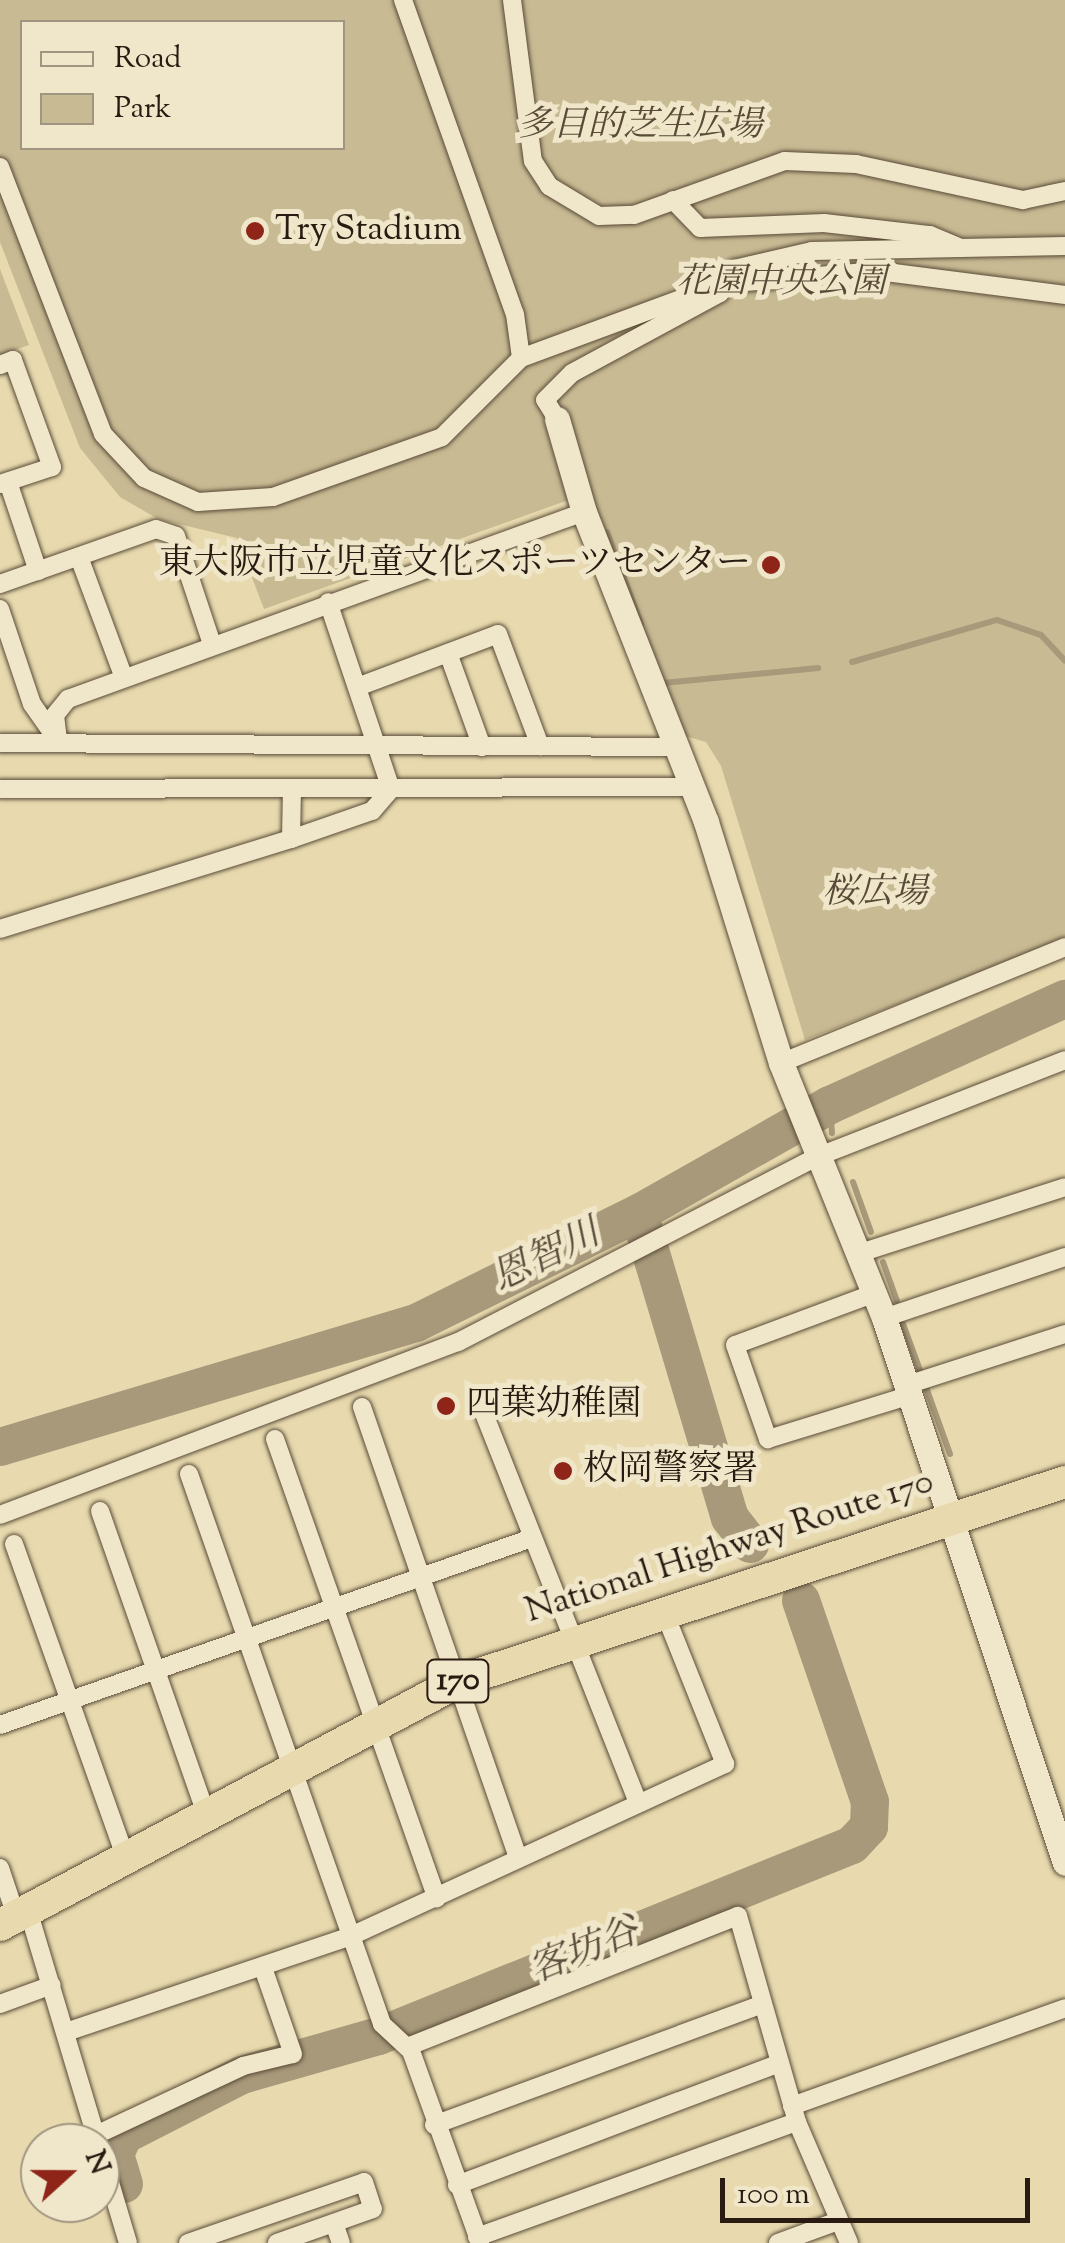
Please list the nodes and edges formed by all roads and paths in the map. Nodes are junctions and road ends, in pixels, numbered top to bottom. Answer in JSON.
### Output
{"nodes":[{"id":1,"x":403,"y":0,"type":"edge"},
{"id":2,"x":512,"y":0,"type":"edge"},
{"id":3,"x":0,"y":167,"type":"edge"},
{"id":4,"x":1061,"y":198,"type":"edge"},
{"id":5,"x":673,"y":200,"type":"junction"},
{"id":6,"x":1065,"y":246,"type":"edge"},
{"id":7,"x":960,"y":248,"type":"junction"},
{"id":8,"x":721,"y":284,"type":"junction"},
{"id":9,"x":1065,"y":296,"type":"edge"},
{"id":10,"x":521,"y":358,"type":"junction"},
{"id":11,"x":0,"y":365,"type":"edge"},
{"id":12,"x":557,"y":419,"type":"joint"},
{"id":13,"x":4,"y":483,"type":"edge"},
{"id":14,"x":584,"y":512,"type":"junction"},
{"id":15,"x":79,"y":557,"type":"junction"},
{"id":16,"x":38,"y":571,"type":"junction"},
{"id":17,"x":0,"y":584,"type":"edge"},
{"id":18,"x":328,"y":602,"type":"junction"},
{"id":19,"x":0,"y":609,"type":"edge"},
{"id":20,"x":212,"y":644,"type":"junction"},
{"id":21,"x":448,"y":653,"type":"junction"},
{"id":22,"x":124,"y":678,"type":"junction"},
{"id":23,"x":360,"y":686,"type":"junction"},
{"id":24,"x":58,"y":740,"type":"junction"},
{"id":25,"x":0,"y":743,"type":"edge"},
{"id":26,"x":540,"y":746,"type":"junction"},
{"id":27,"x":674,"y":746,"type":"junction"},
{"id":28,"x":482,"y":747,"type":"junction"},
{"id":29,"x":383,"y":748,"type":"junction"},
{"id":30,"x":689,"y":787,"type":"junction"},
{"id":31,"x":0,"y":789,"type":"edge"},
{"id":32,"x":292,"y":789,"type":"junction"},
{"id":33,"x":392,"y":789,"type":"junction"},
{"id":34,"x":291,"y":839,"type":"junction"},
{"id":35,"x":0,"y":929,"type":"edge"},
{"id":36,"x":1065,"y":946,"type":"edge"},
{"id":37,"x":1065,"y":1060,"type":"edge"},
{"id":38,"x":783,"y":1069,"type":"junction"},
{"id":39,"x":818,"y":1151,"type":"junction"},
{"id":40,"x":1065,"y":1186,"type":"edge"},
{"id":41,"x":860,"y":1253,"type":"junction"},
{"id":42,"x":1065,"y":1256,"type":"edge"},
{"id":43,"x":875,"y":1293,"type":"junction"},
{"id":44,"x":884,"y":1318,"type":"junction"},
{"id":45,"x":1065,"y":1334,"type":"edge"},
{"id":46,"x":909,"y":1390,"type":"junction"},
{"id":47,"x":481,"y":1406,"type":"dead end"},
{"id":48,"x":362,"y":1408,"type":"dead end"},
{"id":49,"x":276,"y":1440,"type":"dead end"},
{"id":50,"x":189,"y":1474,"type":"dead end"},
{"id":51,"x":1065,"y":1482,"type":"edge"},
{"id":52,"x":100,"y":1511,"type":"dead end"},
{"id":53,"x":0,"y":1515,"type":"edge"},
{"id":54,"x":952,"y":1520,"type":"junction"},
{"id":55,"x":532,"y":1538,"type":"junction"},
{"id":56,"x":14,"y":1544,"type":"dead end"},
{"id":57,"x":422,"y":1576,"type":"junction"},
{"id":58,"x":334,"y":1607,"type":"junction"},
{"id":59,"x":663,"y":1608,"type":"junction"},
{"id":60,"x":569,"y":1639,"type":"junction"},
{"id":61,"x":247,"y":1640,"type":"junction"},
{"id":62,"x":156,"y":1670,"type":"junction"},
{"id":63,"x":459,"y":1681,"type":"junction"},
{"id":64,"x":70,"y":1700,"type":"junction"},
{"id":65,"x":372,"y":1722,"type":"junction"},
{"id":66,"x":0,"y":1725,"type":"edge"},
{"id":67,"x":292,"y":1767,"type":"junction"},
{"id":68,"x":638,"y":1802,"type":"junction"},
{"id":69,"x":1055,"y":1804,"type":"edge"},
{"id":70,"x":206,"y":1816,"type":"junction"},
{"id":71,"x":518,"y":1858,"type":"junction"},
{"id":72,"x":126,"y":1859,"type":"junction"},
{"id":73,"x":1065,"y":1862,"type":"edge"},
{"id":74,"x":0,"y":1868,"type":"edge"},
{"id":75,"x":437,"y":1898,"type":"junction"},
{"id":76,"x":15,"y":1917,"type":"edge"},
{"id":77,"x":351,"y":1936,"type":"junction"},
{"id":78,"x":263,"y":1968,"type":"junction"},
{"id":79,"x":52,"y":1986,"type":"junction"},
{"id":80,"x":0,"y":2004,"type":"edge"},
{"id":81,"x":758,"y":2006,"type":"junction"},
{"id":82,"x":1065,"y":2008,"type":"edge"},
{"id":83,"x":66,"y":2032,"type":"junction"},
{"id":84,"x":408,"y":2047,"type":"junction"},
{"id":85,"x":778,"y":2064,"type":"junction"},
{"id":86,"x":794,"y":2114,"type":"junction"},
{"id":87,"x":92,"y":2123,"type":"edge"},
{"id":88,"x":434,"y":2125,"type":"junction"},
{"id":89,"x":120,"y":2131,"type":"edge"},
{"id":90,"x":457,"y":2185,"type":"junction"},
{"id":91,"x":838,"y":2221,"type":"junction"},
{"id":92,"x":334,"y":2223,"type":"junction"},
{"id":93,"x":478,"y":2240,"type":"edge"},
{"id":94,"x":188,"y":2243,"type":"edge"},
{"id":95,"x":277,"y":2243,"type":"edge"},
{"id":96,"x":341,"y":2243,"type":"edge"},
{"id":97,"x":778,"y":2243,"type":"edge"},
{"id":98,"x":849,"y":2243,"type":"edge"}],
"edges":[{"from":1,"to":10,"type":"street"},
{"from":2,"to":5,"type":"street"},
{"from":3,"to":10,"type":"street"},
{"from":4,"to":5,"type":"street"},
{"from":5,"to":7,"type":"street"},
{"from":6,"to":7,"type":"street"},
{"from":7,"to":8,"type":"street"},
{"from":8,"to":9,"type":"street"},
{"from":8,"to":10,"type":"street"},
{"from":8,"to":12,"type":"street"},
{"from":11,"to":13,"type":"street"},
{"from":12,"to":14,"type":"street"},
{"from":13,"to":16,"type":"street"},
{"from":14,"to":18,"type":"street"},
{"from":14,"to":27,"type":"street"},
{"from":15,"to":16,"type":"street"},
{"from":15,"to":20,"type":"street"},
{"from":15,"to":22,"type":"street"},
{"from":16,"to":17,"type":"street"},
{"from":18,"to":20,"type":"street"},
{"from":18,"to":23,"type":"street"},
{"from":19,"to":24,"type":"street"},
{"from":20,"to":22,"type":"street"},
{"from":21,"to":23,"type":"street"},
{"from":21,"to":26,"type":"street"},
{"from":21,"to":28,"type":"street"},
{"from":22,"to":24,"type":"street"},
{"from":23,"to":29,"type":"street"},
{"from":24,"to":25,"type":"street"},
{"from":24,"to":29,"type":"street"},
{"from":26,"to":27,"type":"street"},
{"from":26,"to":28,"type":"street"},
{"from":27,"to":30,"type":"street"},
{"from":28,"to":29,"type":"street"},
{"from":29,"to":33,"type":"street"},
{"from":30,"to":33,"type":"street"},
{"from":30,"to":38,"type":"street"},
{"from":31,"to":32,"type":"street"},
{"from":32,"to":33,"type":"street"},
{"from":32,"to":34,"type":"street"},
{"from":33,"to":34,"type":"street"},
{"from":34,"to":35,"type":"street"},
{"from":36,"to":38,"type":"street"},
{"from":37,"to":39,"type":"street"},
{"from":38,"to":39,"type":"street"},
{"from":39,"to":41,"type":"street"},
{"from":39,"to":53,"type":"street"},
{"from":40,"to":41,"type":"street"},
{"from":41,"to":43,"type":"street"},
{"from":42,"to":44,"type":"street"},
{"from":43,"to":44,"type":"street"},
{"from":43,"to":46,"type":"street"},
{"from":44,"to":46,"type":"street"},
{"from":45,"to":46,"type":"street"},
{"from":46,"to":54,"type":"street"},
{"from":47,"to":55,"type":"street"},
{"from":48,"to":57,"type":"street"},
{"from":49,"to":58,"type":"street"},
{"from":50,"to":61,"type":"street"},
{"from":51,"to":54,"type":"highway","name":"National Highway Route 170","number":"170"},
{"from":52,"to":62,"type":"street"},
{"from":54,"to":59,"type":"highway","name":"National Highway Route 170","number":"170"},
{"from":54,"to":69,"type":"street"},
{"from":55,"to":57,"type":"street"},
{"from":55,"to":60,"type":"street"},
{"from":56,"to":64,"type":"street"},
{"from":57,"to":58,"type":"street"},
{"from":57,"to":63,"type":"street"},
{"from":58,"to":61,"type":"street"},
{"from":58,"to":65,"type":"street"},
{"from":59,"to":60,"type":"highway","name":"National Highway Route 170","number":"170"},
{"from":59,"to":68,"type":"street"},
{"from":60,"to":63,"type":"highway","name":"National Highway Route 170","number":"170"},
{"from":60,"to":68,"type":"street"},
{"from":61,"to":62,"type":"street"},
{"from":61,"to":67,"type":"street"},
{"from":62,"to":64,"type":"street"},
{"from":62,"to":70,"type":"street"},
{"from":63,"to":65,"type":"highway","name":"National Highway Route 170","number":"170"},
{"from":63,"to":71,"type":"street"},
{"from":64,"to":66,"type":"street"},
{"from":64,"to":72,"type":"street"},
{"from":65,"to":67,"type":"highway","name":"National Highway Route 170","number":"170"},
{"from":65,"to":75,"type":"street"},
{"from":67,"to":70,"type":"highway","name":"National Highway Route 170","number":"170"},
{"from":67,"to":77,"type":"street"},
{"from":68,"to":71,"type":"street"},
{"from":69,"to":73,"type":"street"},
{"from":70,"to":72,"type":"highway","name":"National Highway Route 170","number":"170"},
{"from":71,"to":75,"type":"street"},
{"from":72,"to":76,"type":"highway","name":"National Highway Route 170","number":"170"},
{"from":74,"to":76,"type":"street"},
{"from":75,"to":77,"type":"street"},
{"from":76,"to":79,"type":"street"},
{"from":77,"to":78,"type":"street"},
{"from":77,"to":84,"type":"street"},
{"from":78,"to":83,"type":"street"},
{"from":78,"to":89,"type":"street"},
{"from":79,"to":80,"type":"street"},
{"from":79,"to":83,"type":"street"},
{"from":81,"to":84,"type":"street"},
{"from":81,"to":85,"type":"street"},
{"from":81,"to":88,"type":"street"},
{"from":82,"to":86,"type":"street"},
{"from":83,"to":87,"type":"street"},
{"from":84,"to":88,"type":"street"},
{"from":85,"to":86,"type":"street"},
{"from":85,"to":90,"type":"street"},
{"from":86,"to":91,"type":"street"},
{"from":86,"to":93,"type":"street"},
{"from":88,"to":90,"type":"street"},
{"from":90,"to":93,"type":"street"},
{"from":91,"to":97,"type":"street"},
{"from":91,"to":98,"type":"street"},
{"from":92,"to":94,"type":"street"},
{"from":92,"to":95,"type":"street"},
{"from":92,"to":96,"type":"street"}]}
